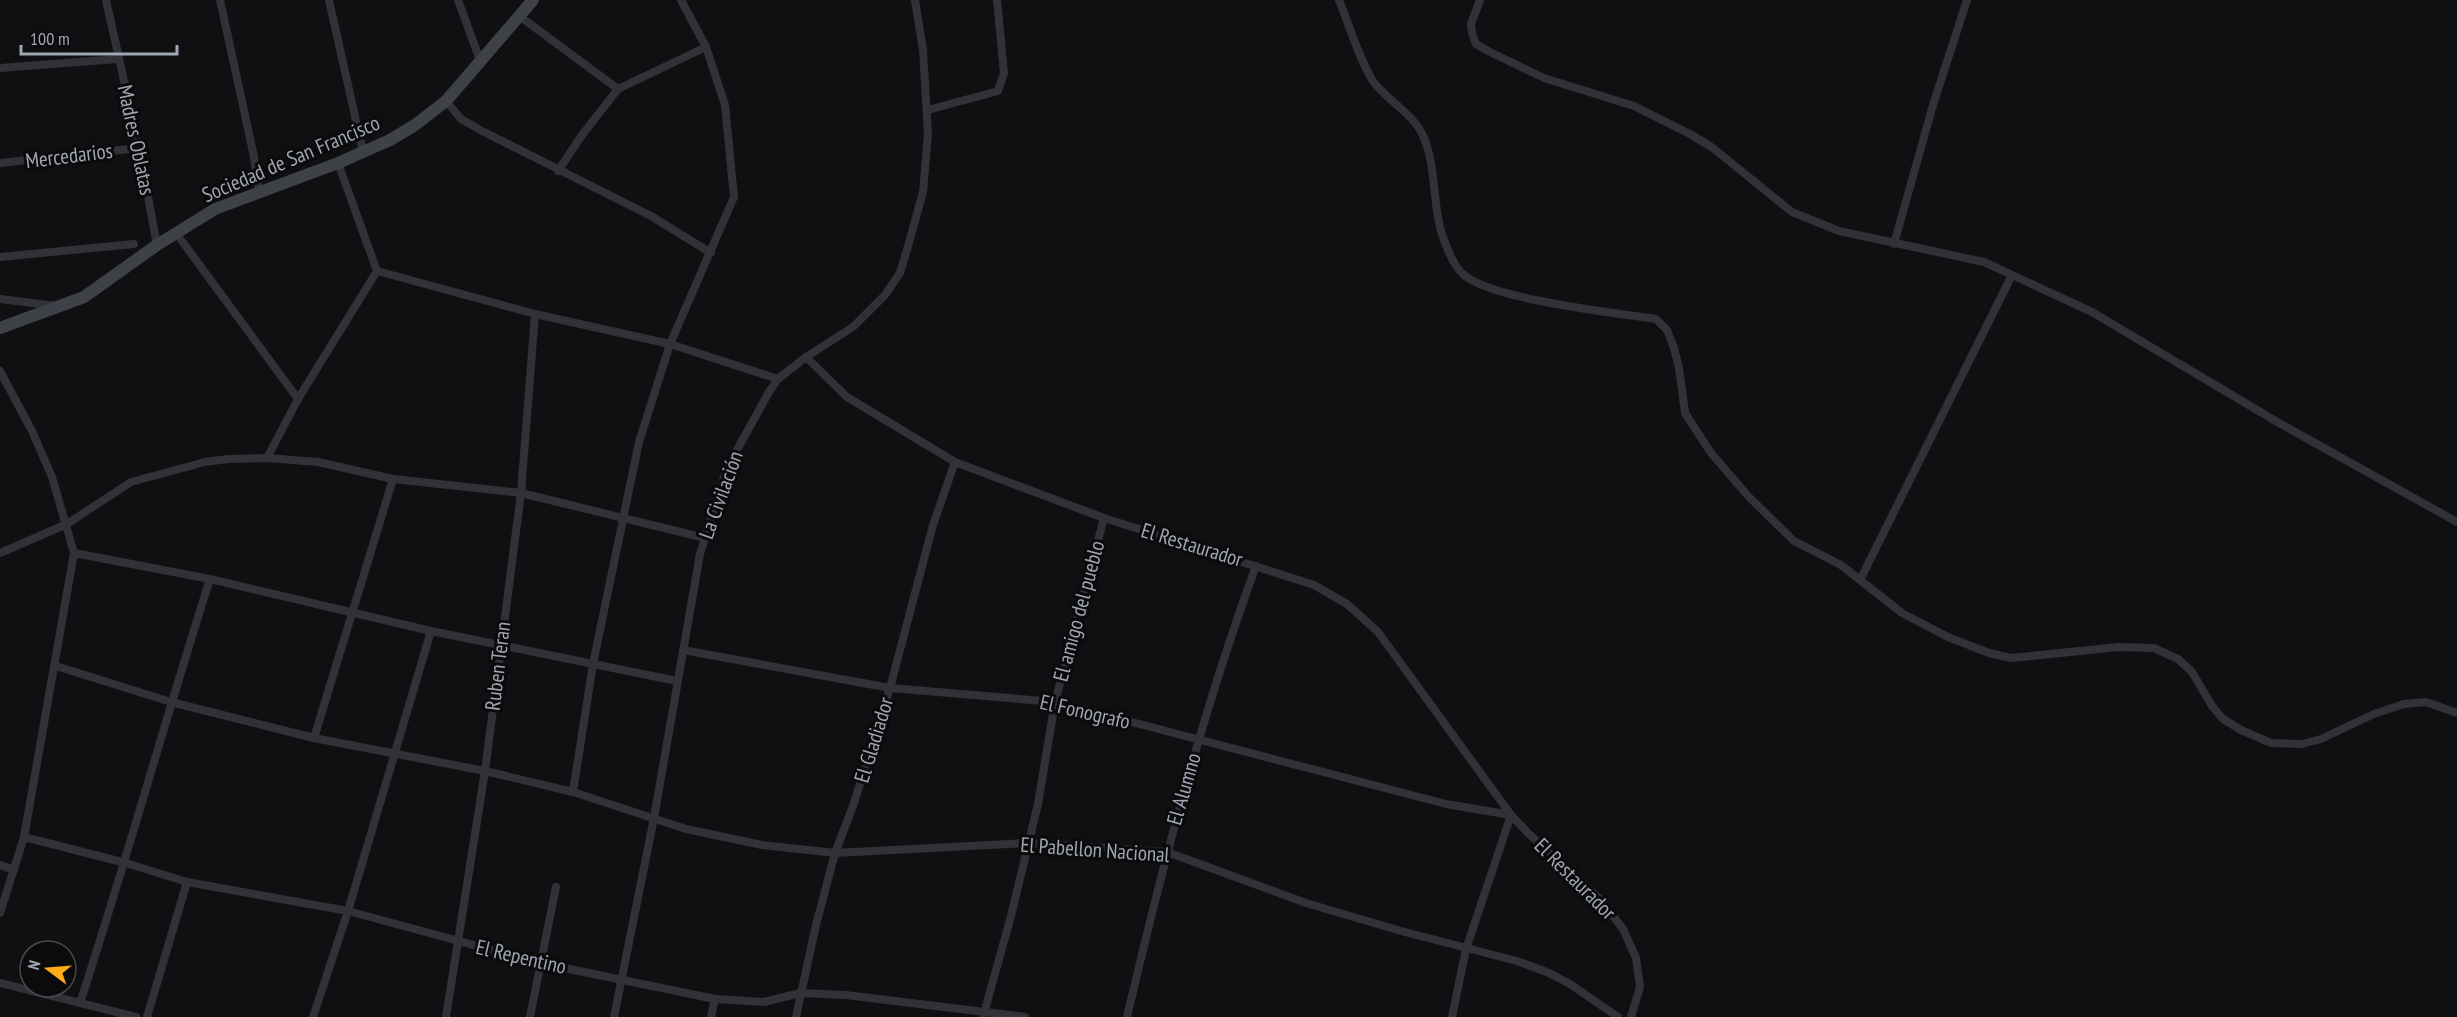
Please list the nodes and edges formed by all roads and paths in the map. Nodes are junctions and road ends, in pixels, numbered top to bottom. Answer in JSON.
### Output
{"nodes":[{"id":1,"x":106,"y":0,"type":"edge"},
{"id":2,"x":219,"y":0,"type":"edge"},
{"id":3,"x":329,"y":0,"type":"edge"},
{"id":4,"x":458,"y":0,"type":"edge"},
{"id":5,"x":533,"y":0,"type":"edge"},
{"id":6,"x":681,"y":0,"type":"edge"},
{"id":7,"x":915,"y":0,"type":"edge"},
{"id":8,"x":997,"y":0,"type":"edge"},
{"id":9,"x":1339,"y":0,"type":"edge"},
{"id":10,"x":1480,"y":0,"type":"edge"},
{"id":11,"x":1967,"y":0,"type":"edge"},
{"id":12,"x":518,"y":15,"type":"junction"},
{"id":13,"x":706,"y":47,"type":"junction"},
{"id":14,"x":118,"y":59,"type":"junction"},
{"id":15,"x":480,"y":60,"type":"junction"},
{"id":16,"x":0,"y":68,"type":"edge"},
{"id":17,"x":618,"y":89,"type":"junction"},
{"id":18,"x":446,"y":101,"type":"junction"},
{"id":19,"x":928,"y":110,"type":"junction"},
{"id":20,"x":138,"y":148,"type":"junction"},
{"id":21,"x":363,"y":152,"type":"junction"},
{"id":22,"x":338,"y":162,"type":"junction"},
{"id":23,"x":0,"y":164,"type":"edge"},
{"id":24,"x":558,"y":171,"type":"junction"},
{"id":25,"x":259,"y":191,"type":"junction"},
{"id":26,"x":176,"y":233,"type":"junction"},
{"id":27,"x":134,"y":244,"type":"dead end"},
{"id":28,"x":1894,"y":244,"type":"junction"},
{"id":29,"x":157,"y":245,"type":"junction"},
{"id":30,"x":711,"y":253,"type":"junction"},
{"id":31,"x":0,"y":257,"type":"edge"},
{"id":32,"x":377,"y":271,"type":"junction"},
{"id":33,"x":2012,"y":275,"type":"junction"},
{"id":34,"x":0,"y":299,"type":"edge"},
{"id":35,"x":62,"y":307,"type":"junction"},
{"id":36,"x":535,"y":314,"type":"junction"},
{"id":37,"x":0,"y":328,"type":"edge"},
{"id":38,"x":670,"y":344,"type":"junction"},
{"id":39,"x":806,"y":357,"type":"junction"},
{"id":40,"x":0,"y":370,"type":"edge"},
{"id":41,"x":778,"y":379,"type":"junction"},
{"id":42,"x":298,"y":399,"type":"junction"},
{"id":43,"x":267,"y":458,"type":"junction"},
{"id":44,"x":955,"y":462,"type":"junction"},
{"id":45,"x":393,"y":479,"type":"junction"},
{"id":46,"x":521,"y":493,"type":"junction"},
{"id":47,"x":622,"y":518,"type":"junction"},
{"id":48,"x":1104,"y":518,"type":"junction"},
{"id":49,"x":2457,"y":522,"type":"edge"},
{"id":50,"x":67,"y":524,"type":"junction"},
{"id":51,"x":705,"y":538,"type":"junction"},
{"id":52,"x":0,"y":553,"type":"edge"},
{"id":53,"x":74,"y":553,"type":"junction"},
{"id":54,"x":1256,"y":566,"type":"junction"},
{"id":55,"x":210,"y":579,"type":"junction"},
{"id":56,"x":1860,"y":580,"type":"junction"},
{"id":57,"x":351,"y":612,"type":"junction"},
{"id":58,"x":431,"y":631,"type":"junction"},
{"id":59,"x":500,"y":645,"type":"junction"},
{"id":60,"x":683,"y":650,"type":"junction"},
{"id":61,"x":593,"y":664,"type":"junction"},
{"id":62,"x":56,"y":666,"type":"junction"},
{"id":63,"x":677,"y":681,"type":"junction"},
{"id":64,"x":890,"y":688,"type":"junction"},
{"id":65,"x":171,"y":702,"type":"junction"},
{"id":66,"x":1055,"y":702,"type":"junction"},
{"id":67,"x":2457,"y":713,"type":"edge"},
{"id":68,"x":314,"y":738,"type":"junction"},
{"id":69,"x":1199,"y":740,"type":"junction"},
{"id":70,"x":395,"y":754,"type":"junction"},
{"id":71,"x":485,"y":771,"type":"junction"},
{"id":72,"x":573,"y":792,"type":"junction"},
{"id":73,"x":1511,"y":815,"type":"junction"},
{"id":74,"x":654,"y":818,"type":"junction"},
{"id":75,"x":24,"y":837,"type":"junction"},
{"id":76,"x":1028,"y":843,"type":"junction"},
{"id":77,"x":1167,"y":852,"type":"junction"},
{"id":78,"x":835,"y":853,"type":"junction"},
{"id":79,"x":126,"y":863,"type":"junction"},
{"id":80,"x":0,"y":865,"type":"edge"},
{"id":81,"x":14,"y":870,"type":"junction"},
{"id":82,"x":187,"y":882,"type":"junction"},
{"id":83,"x":556,"y":887,"type":"dead end"},
{"id":84,"x":348,"y":911,"type":"junction"},
{"id":85,"x":0,"y":913,"type":"edge"},
{"id":86,"x":457,"y":942,"type":"junction"},
{"id":87,"x":1466,"y":949,"type":"junction"},
{"id":88,"x":540,"y":963,"type":"junction"},
{"id":89,"x":621,"y":980,"type":"junction"},
{"id":90,"x":0,"y":983,"type":"edge"},
{"id":91,"x":800,"y":993,"type":"junction"},
{"id":92,"x":715,"y":999,"type":"junction"},
{"id":93,"x":80,"y":1003,"type":"junction"},
{"id":94,"x":983,"y":1014,"type":"edge"},
{"id":95,"x":136,"y":1017,"type":"edge"},
{"id":96,"x":147,"y":1017,"type":"edge"},
{"id":97,"x":313,"y":1017,"type":"edge"},
{"id":98,"x":446,"y":1017,"type":"edge"},
{"id":99,"x":530,"y":1017,"type":"edge"},
{"id":100,"x":614,"y":1017,"type":"edge"},
{"id":101,"x":711,"y":1017,"type":"edge"},
{"id":102,"x":796,"y":1017,"type":"edge"},
{"id":103,"x":1025,"y":1017,"type":"edge"},
{"id":104,"x":1126,"y":1017,"type":"edge"},
{"id":105,"x":1452,"y":1017,"type":"edge"},
{"id":106,"x":1618,"y":1017,"type":"edge"},
{"id":107,"x":1631,"y":1017,"type":"edge"}],
"edges":[{"from":1,"to":14,"type":"street","name":"Madres Oblatas"},
{"from":2,"to":25,"type":"street"},
{"from":3,"to":21,"type":"street"},
{"from":4,"to":15,"type":"street"},
{"from":5,"to":12,"type":"street","name":"Sociedad de San Francisco"},
{"from":6,"to":13,"type":"street"},
{"from":7,"to":19,"type":"street","name":"La Civilación"},
{"from":8,"to":19,"type":"street"},
{"from":9,"to":56,"type":"street"},
{"from":10,"to":28,"type":"street"},
{"from":11,"to":28,"type":"street"},
{"from":12,"to":15,"type":"street","name":"Sociedad de San Francisco"},
{"from":12,"to":17,"type":"street"},
{"from":13,"to":17,"type":"street"},
{"from":13,"to":30,"type":"street"},
{"from":14,"to":16,"type":"street"},
{"from":14,"to":20,"type":"street","name":"Madres Oblatas"},
{"from":15,"to":18,"type":"street","name":"Sociedad de San Francisco"},
{"from":17,"to":24,"type":"street"},
{"from":18,"to":21,"type":"street","name":"Sociedad de San Francisco"},
{"from":18,"to":24,"type":"street"},
{"from":19,"to":39,"type":"street","name":"La Civilación"},
{"from":20,"to":23,"type":"street","name":"Mercedarios"},
{"from":20,"to":29,"type":"street","name":"Madres Oblatas"},
{"from":21,"to":22,"type":"street","name":"Sociedad de San Francisco"},
{"from":22,"to":25,"type":"street","name":"Sociedad de San Francisco"},
{"from":22,"to":32,"type":"street"},
{"from":24,"to":30,"type":"street"},
{"from":25,"to":26,"type":"street","name":"Sociedad de San Francisco"},
{"from":26,"to":29,"type":"street","name":"Sociedad de San Francisco"},
{"from":26,"to":42,"type":"street"},
{"from":27,"to":31,"type":"street"},
{"from":28,"to":33,"type":"street"},
{"from":29,"to":35,"type":"street","name":"Sociedad de San Francisco"},
{"from":30,"to":38,"type":"street"},
{"from":32,"to":36,"type":"street"},
{"from":32,"to":42,"type":"street"},
{"from":33,"to":49,"type":"street"},
{"from":33,"to":56,"type":"street"},
{"from":34,"to":35,"type":"street"},
{"from":35,"to":37,"type":"street","name":"Sociedad de San Francisco"},
{"from":36,"to":38,"type":"street"},
{"from":36,"to":46,"type":"street","name":"Ruben Teran"},
{"from":38,"to":41,"type":"street"},
{"from":38,"to":47,"type":"street"},
{"from":39,"to":41,"type":"street","name":"La Civilación"},
{"from":39,"to":44,"type":"street","name":"El Restaurador"},
{"from":40,"to":50,"type":"street"},
{"from":41,"to":51,"type":"street","name":"La Civilación"},
{"from":42,"to":43,"type":"street"},
{"from":43,"to":45,"type":"street"},
{"from":43,"to":50,"type":"street"},
{"from":44,"to":48,"type":"street","name":"El Restaurador"},
{"from":44,"to":64,"type":"street","name":"El Gladiador"},
{"from":45,"to":46,"type":"street"},
{"from":45,"to":57,"type":"street"},
{"from":46,"to":47,"type":"street"},
{"from":46,"to":59,"type":"street","name":"Ruben Teran"},
{"from":47,"to":51,"type":"street"},
{"from":47,"to":61,"type":"street"},
{"from":48,"to":54,"type":"street","name":"El Restaurador"},
{"from":48,"to":66,"type":"street","name":"El amigo del pueblo"},
{"from":50,"to":52,"type":"street"},
{"from":50,"to":53,"type":"street"},
{"from":51,"to":60,"type":"street","name":"La Civilación"},
{"from":53,"to":55,"type":"street"},
{"from":53,"to":62,"type":"street"},
{"from":54,"to":69,"type":"street","name":"El Alumno"},
{"from":54,"to":73,"type":"street","name":"El Restaurador"},
{"from":55,"to":57,"type":"street"},
{"from":55,"to":65,"type":"street"},
{"from":56,"to":67,"type":"street"},
{"from":57,"to":58,"type":"street"},
{"from":57,"to":68,"type":"street"},
{"from":58,"to":59,"type":"street"},
{"from":58,"to":70,"type":"street"},
{"from":59,"to":61,"type":"street"},
{"from":59,"to":71,"type":"street","name":"Ruben Teran"},
{"from":60,"to":63,"type":"street","name":"La Civilación"},
{"from":60,"to":64,"type":"street","name":"El Fonografo"},
{"from":61,"to":63,"type":"street"},
{"from":61,"to":72,"type":"street"},
{"from":62,"to":65,"type":"street","name":"El Pabellon Nacional"},
{"from":62,"to":75,"type":"street"},
{"from":63,"to":74,"type":"street","name":"La Civilación"},
{"from":64,"to":66,"type":"street","name":"El Fonografo"},
{"from":64,"to":78,"type":"street","name":"El Gladiador"},
{"from":65,"to":68,"type":"street","name":"El Pabellon Nacional"},
{"from":65,"to":79,"type":"street"},
{"from":66,"to":69,"type":"street","name":"El Fonografo"},
{"from":66,"to":76,"type":"street","name":"El amigo del pueblo"},
{"from":68,"to":70,"type":"street","name":"El Pabellon Nacional"},
{"from":69,"to":73,"type":"street","name":"El Fonografo"},
{"from":69,"to":77,"type":"street","name":"El Alumno"},
{"from":70,"to":71,"type":"street","name":"El Pabellon Nacional"},
{"from":70,"to":84,"type":"street"},
{"from":71,"to":72,"type":"street","name":"El Pabellon Nacional"},
{"from":71,"to":86,"type":"street","name":"Ruben Teran"},
{"from":72,"to":74,"type":"street","name":"El Pabellon Nacional"},
{"from":73,"to":87,"type":"street"},
{"from":73,"to":107,"type":"street","name":"El Restaurador"},
{"from":74,"to":78,"type":"street","name":"El Pabellon Nacional"},
{"from":74,"to":89,"type":"street","name":"La Civilación"},
{"from":75,"to":79,"type":"street","name":"El Repentino"},
{"from":75,"to":81,"type":"street"},
{"from":76,"to":77,"type":"street","name":"El Pabellon Nacional"},
{"from":76,"to":78,"type":"street","name":"El Pabellon Nacional"},
{"from":76,"to":94,"type":"street","name":"El amigo del pueblo"},
{"from":77,"to":87,"type":"street","name":"El Pabellon Nacional"},
{"from":77,"to":104,"type":"street","name":"El Alumno"},
{"from":78,"to":91,"type":"street","name":"El Gladiador"},
{"from":79,"to":82,"type":"street","name":"El Repentino"},
{"from":79,"to":93,"type":"street"},
{"from":80,"to":81,"type":"street"},
{"from":81,"to":85,"type":"street"},
{"from":82,"to":84,"type":"street","name":"El Repentino"},
{"from":82,"to":96,"type":"street"},
{"from":83,"to":88,"type":"street"},
{"from":84,"to":86,"type":"street","name":"El Repentino"},
{"from":84,"to":97,"type":"street"},
{"from":86,"to":88,"type":"street","name":"El Repentino"},
{"from":86,"to":98,"type":"street","name":"Ruben Teran"},
{"from":87,"to":105,"type":"street"},
{"from":87,"to":106,"type":"street","name":"El Pabellon Nacional"},
{"from":88,"to":89,"type":"street","name":"El Repentino"},
{"from":88,"to":99,"type":"street"},
{"from":89,"to":92,"type":"street","name":"El Repentino"},
{"from":89,"to":100,"type":"street","name":"La Civilación"},
{"from":90,"to":93,"type":"street"},
{"from":91,"to":92,"type":"street","name":"El Repentino"},
{"from":91,"to":94,"type":"street","name":"El Repentino"},
{"from":91,"to":102,"type":"street","name":"El Gladiador"},
{"from":92,"to":101,"type":"street"},
{"from":93,"to":95,"type":"street"},
{"from":94,"to":103,"type":"street","name":"El Repentino"}]}
